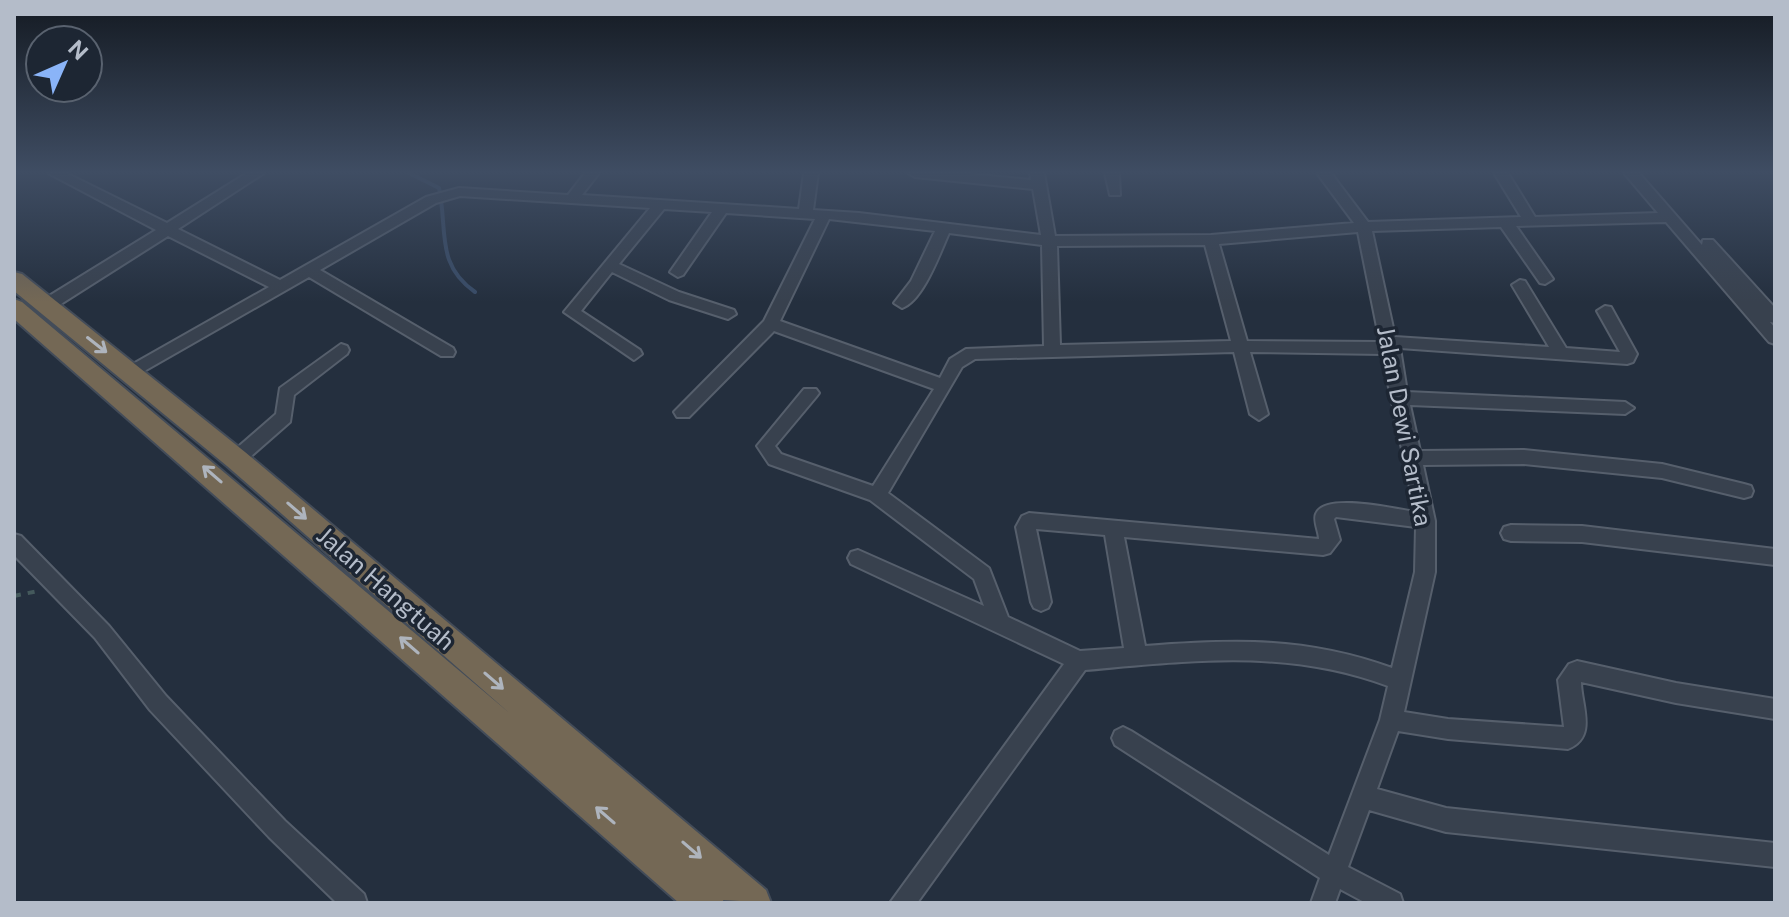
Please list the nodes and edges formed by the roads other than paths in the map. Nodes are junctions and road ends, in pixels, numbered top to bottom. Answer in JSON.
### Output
{"nodes":[{"id":1,"x":138,"y":216,"type":"edge"},
{"id":2,"x":191,"y":216,"type":"edge"},
{"id":3,"x":405,"y":216,"type":"edge"},
{"id":4,"x":651,"y":216,"type":"edge"},
{"id":5,"x":717,"y":216,"type":"edge"},
{"id":6,"x":823,"y":216,"type":"edge"},
{"id":7,"x":837,"y":216,"type":"edge"},
{"id":8,"x":1044,"y":216,"type":"edge"},
{"id":9,"x":1356,"y":216,"type":"edge"},
{"id":10,"x":1527,"y":216,"type":"edge"},
{"id":11,"x":1683,"y":216,"type":"edge"},
{"id":12,"x":1671,"y":217,"type":"joint"},
{"id":13,"x":1530,"y":221,"type":"junction"},
{"id":14,"x":1506,"y":223,"type":"junction"},
{"id":15,"x":1364,"y":227,"type":"junction"},
{"id":16,"x":943,"y":230,"type":"junction"},
{"id":17,"x":167,"y":231,"type":"junction"},
{"id":18,"x":1211,"y":240,"type":"junction"},
{"id":19,"x":1049,"y":241,"type":"junction"},
{"id":20,"x":610,"y":265,"type":"junction"},
{"id":21,"x":309,"y":270,"type":"junction"},
{"id":22,"x":678,"y":272,"type":"dead end"},
{"id":23,"x":14,"y":279,"type":"edge"},
{"id":24,"x":1545,"y":279,"type":"dead end"},
{"id":25,"x":1520,"y":285,"type":"dead end"},
{"id":26,"x":282,"y":287,"type":"junction"},
{"id":27,"x":902,"y":303,"type":"dead end"},
{"id":28,"x":47,"y":305,"type":"junction"},
{"id":29,"x":14,"y":307,"type":"edge"},
{"id":30,"x":1605,"y":311,"type":"dead end"},
{"id":31,"x":728,"y":314,"type":"dead end"},
{"id":32,"x":1775,"y":318,"type":"edge"},
{"id":33,"x":771,"y":324,"type":"junction"},
{"id":34,"x":1775,"y":338,"type":"edge"},
{"id":35,"x":1391,"y":345,"type":"junction"},
{"id":36,"x":1242,"y":347,"type":"junction"},
{"id":37,"x":341,"y":350,"type":"dead end"},
{"id":38,"x":447,"y":352,"type":"dead end"},
{"id":39,"x":1052,"y":353,"type":"junction"},
{"id":40,"x":634,"y":354,"type":"dead end"},
{"id":41,"x":1561,"y":354,"type":"junction"},
{"id":42,"x":132,"y":372,"type":"junction"},
{"id":43,"x":944,"y":386,"type":"junction"},
{"id":44,"x":810,"y":393,"type":"dead end"},
{"id":45,"x":1400,"y":398,"type":"junction"},
{"id":46,"x":1625,"y":408,"type":"dead end"},
{"id":47,"x":683,"y":412,"type":"dead end"},
{"id":48,"x":1259,"y":414,"type":"dead end"},
{"id":49,"x":194,"y":441,"type":"junction"},
{"id":50,"x":1410,"y":458,"type":"junction"},
{"id":51,"x":236,"y":459,"type":"junction"},
{"id":52,"x":1744,"y":491,"type":"dead end"},
{"id":53,"x":877,"y":495,"type":"junction"},
{"id":54,"x":1426,"y":521,"type":"junction"},
{"id":55,"x":1113,"y":527,"type":"junction"},
{"id":56,"x":1511,"y":533,"type":"dead end"},
{"id":57,"x":14,"y":542,"type":"edge"},
{"id":58,"x":1775,"y":557,"type":"edge"},
{"id":59,"x":858,"y":558,"type":"dead end"},
{"id":60,"x":1041,"y":602,"type":"dead end"},
{"id":61,"x":1000,"y":623,"type":"junction"},
{"id":62,"x":1136,"y":657,"type":"junction"},
{"id":63,"x":1079,"y":661,"type":"junction"},
{"id":64,"x":1400,"y":681,"type":"junction"},
{"id":65,"x":1775,"y":709,"type":"edge"},
{"id":66,"x":1391,"y":720,"type":"junction"},
{"id":67,"x":1123,"y":738,"type":"dead end"},
{"id":68,"x":1363,"y":797,"type":"junction"},
{"id":69,"x":1775,"y":855,"type":"edge"},
{"id":70,"x":1336,"y":874,"type":"junction"},
{"id":71,"x":355,"y":903,"type":"edge"},
{"id":72,"x":706,"y":903,"type":"edge"},
{"id":73,"x":753,"y":903,"type":"edge"},
{"id":74,"x":902,"y":903,"type":"edge"},
{"id":75,"x":1323,"y":903,"type":"edge"},
{"id":76,"x":1391,"y":903,"type":"edge"}],
"edges":[{"from":1,"to":17,"type":"street"},
{"from":2,"to":17,"type":"street"},
{"from":3,"to":21,"type":"street"},
{"from":4,"to":20,"type":"street"},
{"from":5,"to":22,"type":"street"},
{"from":6,"to":33,"type":"street"},
{"from":7,"to":16,"type":"street"},
{"from":8,"to":19,"type":"street"},
{"from":9,"to":15,"type":"street","name":"Jalan Dewi Sartika"},
{"from":10,"to":13,"type":"street"},
{"from":11,"to":32,"type":"street"},
{"from":12,"to":13,"type":"street"},
{"from":12,"to":34,"type":"street"},
{"from":13,"to":14,"type":"street"},
{"from":14,"to":15,"type":"street"},
{"from":14,"to":24,"type":"street"},
{"from":15,"to":18,"type":"street"},
{"from":15,"to":35,"type":"street","name":"Jalan Dewi Sartika"},
{"from":16,"to":19,"type":"street"},
{"from":16,"to":27,"type":"street"},
{"from":17,"to":26,"type":"street"},
{"from":17,"to":28,"type":"street"},
{"from":18,"to":19,"type":"street"},
{"from":18,"to":36,"type":"street"},
{"from":19,"to":39,"type":"street"},
{"from":20,"to":31,"type":"street"},
{"from":20,"to":40,"type":"street"},
{"from":21,"to":26,"type":"street"},
{"from":21,"to":38,"type":"street"},
{"from":23,"to":28,"type":"highway","name":"Jalan Hangtuah"},
{"from":25,"to":41,"type":"street"},
{"from":26,"to":42,"type":"street"},
{"from":28,"to":42,"type":"highway","name":"Jalan Hangtuah","one_way":true},
{"from":29,"to":49,"type":"highway","name":"Jalan Hangtuah"},
{"from":30,"to":41,"type":"street"},
{"from":33,"to":43,"type":"street"},
{"from":33,"to":47,"type":"street"},
{"from":35,"to":36,"type":"street"},
{"from":35,"to":41,"type":"street"},
{"from":35,"to":45,"type":"street","name":"Jalan Dewi Sartika"},
{"from":36,"to":39,"type":"street"},
{"from":36,"to":48,"type":"street"},
{"from":37,"to":51,"type":"street"},
{"from":39,"to":43,"type":"street"},
{"from":42,"to":49,"type":"highway","name":"Jalan Hangtuah"},
{"from":43,"to":53,"type":"street"},
{"from":44,"to":53,"type":"street"},
{"from":45,"to":46,"type":"street"},
{"from":45,"to":50,"type":"street","name":"Jalan Dewi Sartika"},
{"from":49,"to":51,"type":"highway","name":"Jalan Hangtuah"},
{"from":72,"to":49,"type":"highway","name":"Jalan Hangtuah","one_way":true},
{"from":50,"to":52,"type":"street"},
{"from":50,"to":54,"type":"street","name":"Jalan Dewi Sartika"},
{"from":51,"to":73,"type":"highway","name":"Jalan Hangtuah","one_way":true},
{"from":53,"to":61,"type":"street"},
{"from":54,"to":55,"type":"street"},
{"from":54,"to":64,"type":"street","name":"Jalan Dewi Sartika"},
{"from":55,"to":60,"type":"street"},
{"from":55,"to":62,"type":"street"},
{"from":56,"to":58,"type":"street"},
{"from":57,"to":71,"type":"street"},
{"from":59,"to":61,"type":"street"},
{"from":61,"to":63,"type":"street"},
{"from":62,"to":63,"type":"street"},
{"from":62,"to":64,"type":"street"},
{"from":63,"to":74,"type":"street"},
{"from":64,"to":66,"type":"street","name":"Jalan Dewi Sartika"},
{"from":65,"to":66,"type":"street"},
{"from":66,"to":68,"type":"street","name":"Jalan Dewi Sartika"},
{"from":67,"to":70,"type":"street"},
{"from":68,"to":69,"type":"street"},
{"from":68,"to":70,"type":"street","name":"Jalan Dewi Sartika"},
{"from":70,"to":75,"type":"street","name":"Jalan Dewi Sartika"},
{"from":70,"to":76,"type":"street"}]}
